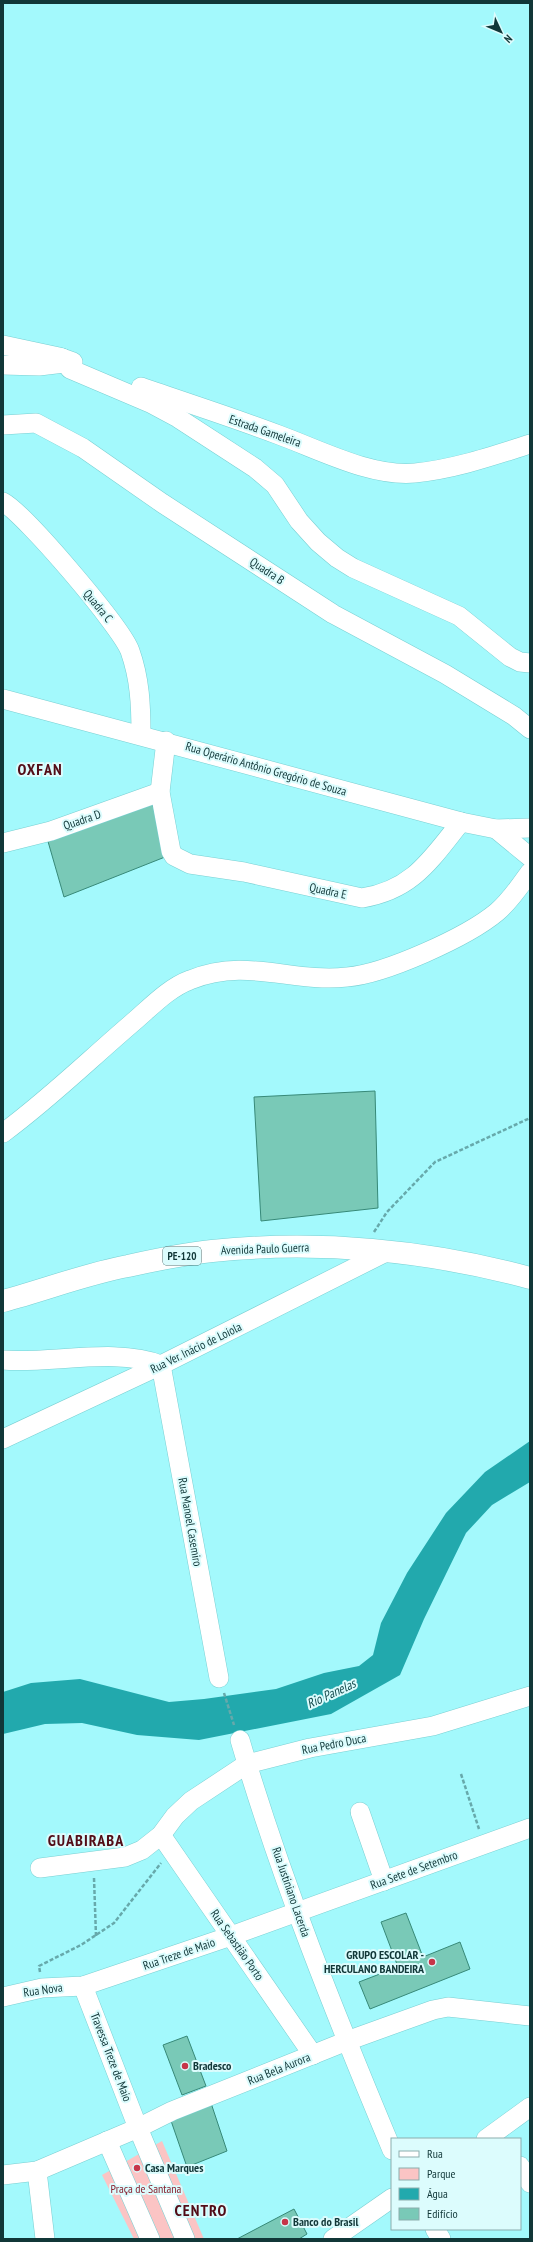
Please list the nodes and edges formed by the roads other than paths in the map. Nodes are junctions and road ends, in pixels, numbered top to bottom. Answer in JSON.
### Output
{"nodes":[{"id":1,"x":3,"y":345,"type":"edge"},
{"id":2,"x":63,"y":361,"type":"junction"},
{"id":3,"x":3,"y":365,"type":"edge"},
{"id":4,"x":3,"y":425,"type":"edge"},
{"id":5,"x":530,"y":444,"type":"edge"},
{"id":6,"x":3,"y":502,"type":"edge"},
{"id":7,"x":530,"y":663,"type":"edge"},
{"id":8,"x":3,"y":699,"type":"edge"},
{"id":9,"x":530,"y":729,"type":"edge"},
{"id":10,"x":141,"y":735,"type":"junction"},
{"id":11,"x":166,"y":741,"type":"junction"},
{"id":12,"x":160,"y":792,"type":"junction"},
{"id":13,"x":461,"y":822,"type":"junction"},
{"id":14,"x":530,"y":828,"type":"edge"},
{"id":15,"x":496,"y":829,"type":"junction"},
{"id":16,"x":3,"y":843,"type":"edge"},
{"id":17,"x":530,"y":858,"type":"edge"},
{"id":18,"x":530,"y":872,"type":"edge"},
{"id":19,"x":4,"y":1129,"type":"edge"},
{"id":20,"x":376,"y":1251,"type":"junction"},
{"id":21,"x":530,"y":1278,"type":"edge"},
{"id":22,"x":3,"y":1301,"type":"edge"},
{"id":23,"x":3,"y":1360,"type":"edge"},
{"id":24,"x":161,"y":1365,"type":"junction"},
{"id":25,"x":3,"y":1439,"type":"edge"},
{"id":26,"x":218,"y":1678,"type":"road end"},
{"id":27,"x":530,"y":1696,"type":"edge"},
{"id":28,"x":240,"y":1740,"type":"road end"},
{"id":29,"x":247,"y":1764,"type":"junction"},
{"id":30,"x":360,"y":1812,"type":"dead end"},
{"id":31,"x":530,"y":1828,"type":"edge"},
{"id":32,"x":166,"y":1841,"type":"junction"},
{"id":33,"x":40,"y":1868,"type":"dead end"},
{"id":34,"x":384,"y":1881,"type":"junction"},
{"id":35,"x":297,"y":1912,"type":"junction"},
{"id":36,"x":231,"y":1936,"type":"junction"},
{"id":37,"x":83,"y":1986,"type":"junction"},
{"id":38,"x":3,"y":1998,"type":"edge"},
{"id":39,"x":530,"y":2016,"type":"edge"},
{"id":40,"x":346,"y":2041,"type":"junction"},
{"id":41,"x":313,"y":2055,"type":"junction"},
{"id":42,"x":530,"y":2107,"type":"edge"},
{"id":43,"x":138,"y":2128,"type":"junction"},
{"id":44,"x":496,"y":2136,"type":"edge"},
{"id":45,"x":107,"y":2141,"type":"junction"},
{"id":46,"x":391,"y":2148,"type":"edge"},
{"id":47,"x":521,"y":2168,"type":"edge"},
{"id":48,"x":37,"y":2171,"type":"junction"},
{"id":49,"x":3,"y":2175,"type":"edge"},
{"id":50,"x":530,"y":2183,"type":"edge"},
{"id":51,"x":391,"y":2199,"type":"edge"},
{"id":52,"x":436,"y":2230,"type":"edge"},
{"id":53,"x":45,"y":2239,"type":"edge"},
{"id":54,"x":150,"y":2239,"type":"edge"},
{"id":55,"x":185,"y":2239,"type":"edge"},
{"id":56,"x":333,"y":2239,"type":"edge"},
{"id":57,"x":441,"y":2239,"type":"edge"}],
"edges":[{"from":1,"to":2,"type":"street","name":"Estrada Gameleira"},
{"from":2,"to":3,"type":"street"},
{"from":2,"to":5,"type":"street","name":"Estrada Gameleira"},
{"from":2,"to":7,"type":"street"},
{"from":4,"to":9,"type":"street","name":"Quadra B"},
{"from":6,"to":10,"type":"street","name":"Quadra C"},
{"from":8,"to":10,"type":"street","name":"Rua Operário Antônio Gregório de Souza"},
{"from":10,"to":11,"type":"street","name":"Rua Operário Antônio Gregório de Souza"},
{"from":11,"to":12,"type":"street"},
{"from":11,"to":13,"type":"street","name":"Rua Operário Antônio Gregório de Souza"},
{"from":12,"to":13,"type":"street","name":"Quadra E"},
{"from":12,"to":16,"type":"street","name":"Quadra D"},
{"from":13,"to":15,"type":"street","name":"Rua Operário Antônio Gregório de Souza"},
{"from":14,"to":15,"type":"street","name":"Rua Operário Antônio Gregório de Souza"},
{"from":15,"to":17,"type":"street"},
{"from":18,"to":19,"type":"street"},
{"from":20,"to":21,"type":"main road","name":"Avenida Paulo Guerra","number":"PE-120"},
{"from":20,"to":22,"type":"main road","name":"Avenida Paulo Guerra","number":"PE-120"},
{"from":20,"to":24,"type":"street","name":"Rua Ver. Inácio de Loiola"},
{"from":23,"to":24,"type":"street"},
{"from":24,"to":25,"type":"street","name":"Rua Ver. Inácio de Loiola"},
{"from":24,"to":26,"type":"street","name":"Rua Manoel Casemiro"},
{"from":27,"to":29,"type":"street","name":"Rua Pedro Duca"},
{"from":28,"to":29,"type":"street","name":"Rua Justiniano Lacerda"},
{"from":29,"to":32,"type":"street","name":"Rua Pedro Duca"},
{"from":29,"to":35,"type":"street","name":"Rua Justiniano Lacerda"},
{"from":30,"to":34,"type":"street"},
{"from":31,"to":34,"type":"street","name":"Rua Sete de Setembro"},
{"from":32,"to":33,"type":"street","name":"Rua Pedro Duca"},
{"from":32,"to":36,"type":"street","name":"Rua Sebastião Porto"},
{"from":34,"to":35,"type":"street","name":"Rua Sete de Setembro"},
{"from":35,"to":36,"type":"street","name":"Rua Treze de Maio"},
{"from":35,"to":40,"type":"street","name":"Rua Justiniano Lacerda"},
{"from":36,"to":37,"type":"street","name":"Rua Treze de Maio"},
{"from":36,"to":41,"type":"street","name":"Rua Sebastião Porto"},
{"from":37,"to":38,"type":"street","name":"Rua Nova"},
{"from":37,"to":43,"type":"street","name":"Travessa Treze de Maio"},
{"from":39,"to":40,"type":"street","name":"Rua Bela Aurora"},
{"from":40,"to":41,"type":"street","name":"Rua Bela Aurora"},
{"from":40,"to":46,"type":"street","name":"Rua Justiniano Lacerda"},
{"from":41,"to":43,"type":"street","name":"Rua Bela Aurora"},
{"from":42,"to":44,"type":"street"},
{"from":43,"to":45,"type":"street","name":"Rua Bela Aurora"},
{"from":43,"to":55,"type":"street"},
{"from":45,"to":48,"type":"street","name":"Rua Bela Aurora"},
{"from":45,"to":54,"type":"street"},
{"from":47,"to":50,"type":"street"},
{"from":48,"to":49,"type":"street","name":"Rua Bela Aurora"},
{"from":48,"to":53,"type":"street"},
{"from":51,"to":56,"type":"street"},
{"from":52,"to":57,"type":"street"}]}
